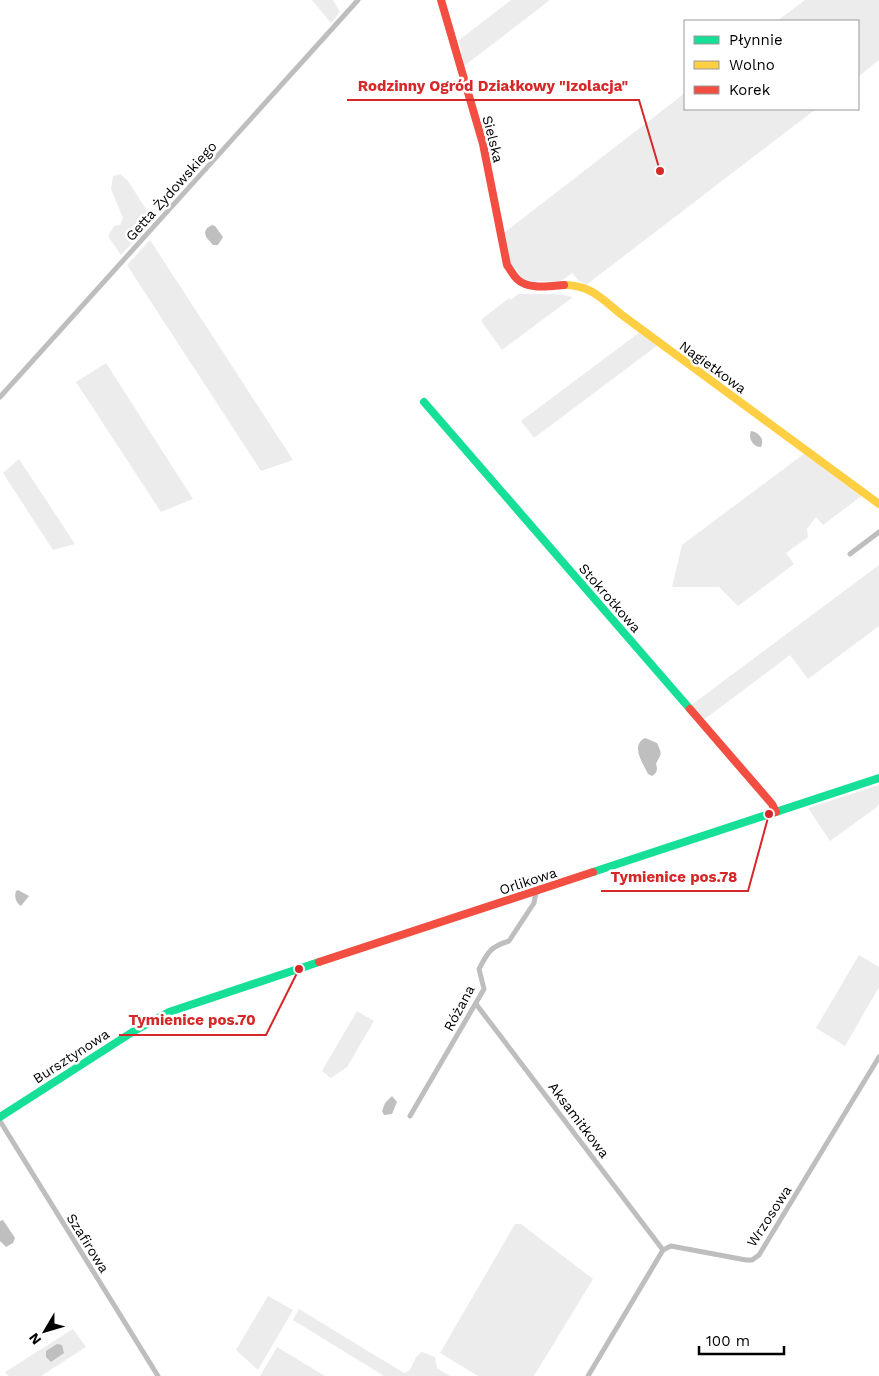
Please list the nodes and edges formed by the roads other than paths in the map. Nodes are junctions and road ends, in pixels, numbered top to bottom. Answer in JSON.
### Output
{"nodes":[{"id":1,"x":358,"y":0,"type":"edge"},
{"id":2,"x":441,"y":0,"type":"edge"},
{"id":3,"x":520,"y":282,"type":"joint"},
{"id":4,"x":0,"y":397,"type":"edge"},
{"id":5,"x":424,"y":402,"type":"dead end"},
{"id":6,"x":879,"y":504,"type":"edge"},
{"id":7,"x":879,"y":532,"type":"edge"},
{"id":8,"x":850,"y":554,"type":"dead end"},
{"id":9,"x":879,"y":778,"type":"edge"},
{"id":10,"x":776,"y":812,"type":"junction"},
{"id":11,"x":536,"y":892,"type":"junction"},
{"id":12,"x":476,"y":1004,"type":"junction"},
{"id":13,"x":185,"y":1006,"type":"joint"},
{"id":14,"x":879,"y":1057,"type":"edge"},
{"id":15,"x":410,"y":1116,"type":"dead end"},
{"id":16,"x":0,"y":1117,"type":"edge"},
{"id":17,"x":0,"y":1121,"type":"edge"},
{"id":18,"x":664,"y":1250,"type":"junction"},
{"id":19,"x":158,"y":1376,"type":"edge"},
{"id":20,"x":588,"y":1376,"type":"edge"}],
"edges":[{"from":1,"to":4,"type":"street","name":"Getta Żydowskiego"},
{"from":2,"to":3,"type":"street","name":"Sielska"},
{"from":3,"to":6,"type":"street","name":"Nagietkowa"},
{"from":5,"to":10,"type":"street","name":"Stokrotkowa"},
{"from":7,"to":8,"type":"street"},
{"from":9,"to":10,"type":"street","name":"Orlikowa"},
{"from":10,"to":11,"type":"street","name":"Orlikowa"},
{"from":11,"to":12,"type":"street","name":"Różana"},
{"from":11,"to":13,"type":"street","name":"Orlikowa"},
{"from":12,"to":15,"type":"street","name":"Różana"},
{"from":12,"to":18,"type":"street","name":"Aksamitkowa"},
{"from":13,"to":16,"type":"street","name":"Bursztynowa"},
{"from":14,"to":18,"type":"street","name":"Wrzosowa"},
{"from":17,"to":19,"type":"street","name":"Szafirowa"},
{"from":18,"to":20,"type":"street"}]}
